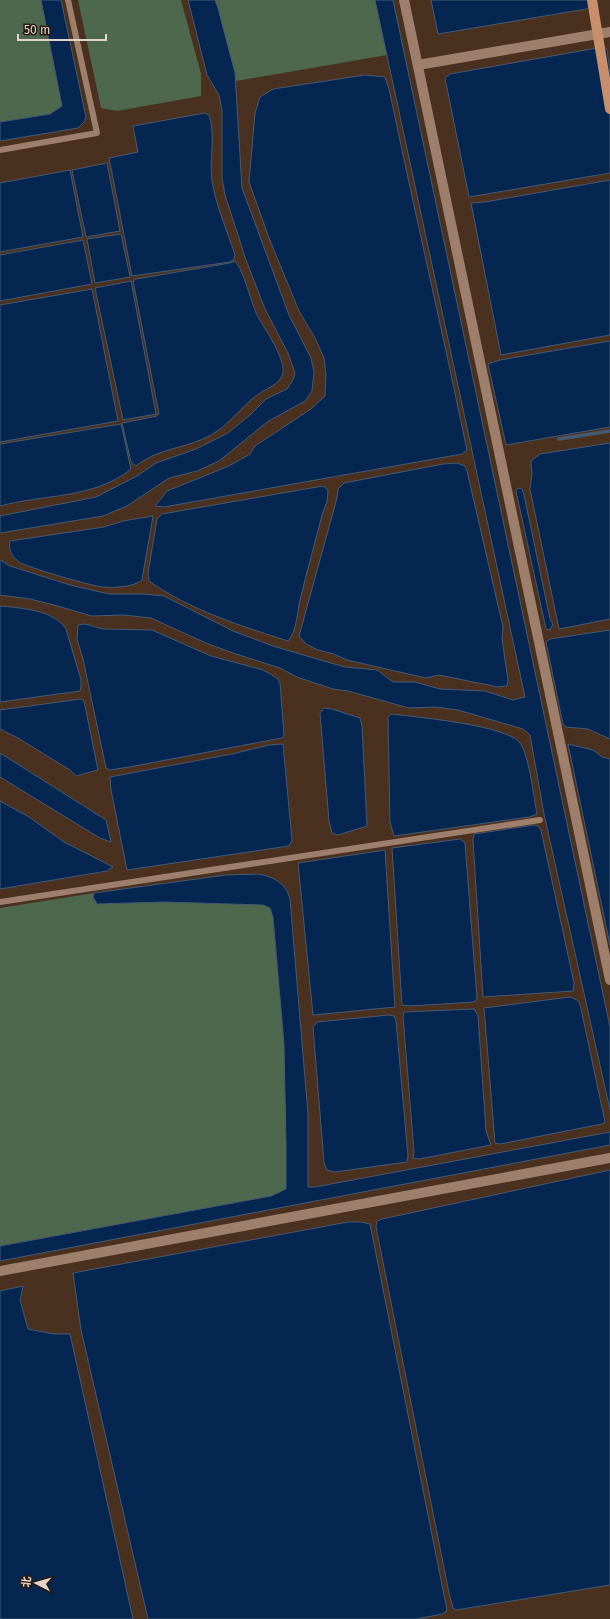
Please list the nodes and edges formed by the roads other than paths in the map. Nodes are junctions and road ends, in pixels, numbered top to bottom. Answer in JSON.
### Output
{"nodes":[{"id":1,"x":68,"y":0,"type":"edge"},
{"id":2,"x":404,"y":0,"type":"edge"},
{"id":3,"x":592,"y":0,"type":"edge"},
{"id":4,"x":610,"y":32,"type":"edge"},
{"id":5,"x":597,"y":34,"type":"junction"},
{"id":6,"x":418,"y":65,"type":"junction"},
{"id":7,"x":610,"y":109,"type":"edge"},
{"id":8,"x":0,"y":150,"type":"edge"},
{"id":9,"x":540,"y":820,"type":"dead end"},
{"id":10,"x":0,"y":902,"type":"edge"},
{"id":11,"x":610,"y":980,"type":"edge"},
{"id":12,"x":610,"y":1158,"type":"edge"},
{"id":13,"x":0,"y":1272,"type":"edge"}],
"edges":[{"from":1,"to":8,"type":"lane"},
{"from":2,"to":6,"type":"street"},
{"from":3,"to":5,"type":"main road"},
{"from":4,"to":5,"type":"street"},
{"from":5,"to":6,"type":"street"},
{"from":5,"to":7,"type":"main road"},
{"from":6,"to":11,"type":"street"},
{"from":9,"to":10,"type":"lane"},
{"from":12,"to":13,"type":"street"}]}
